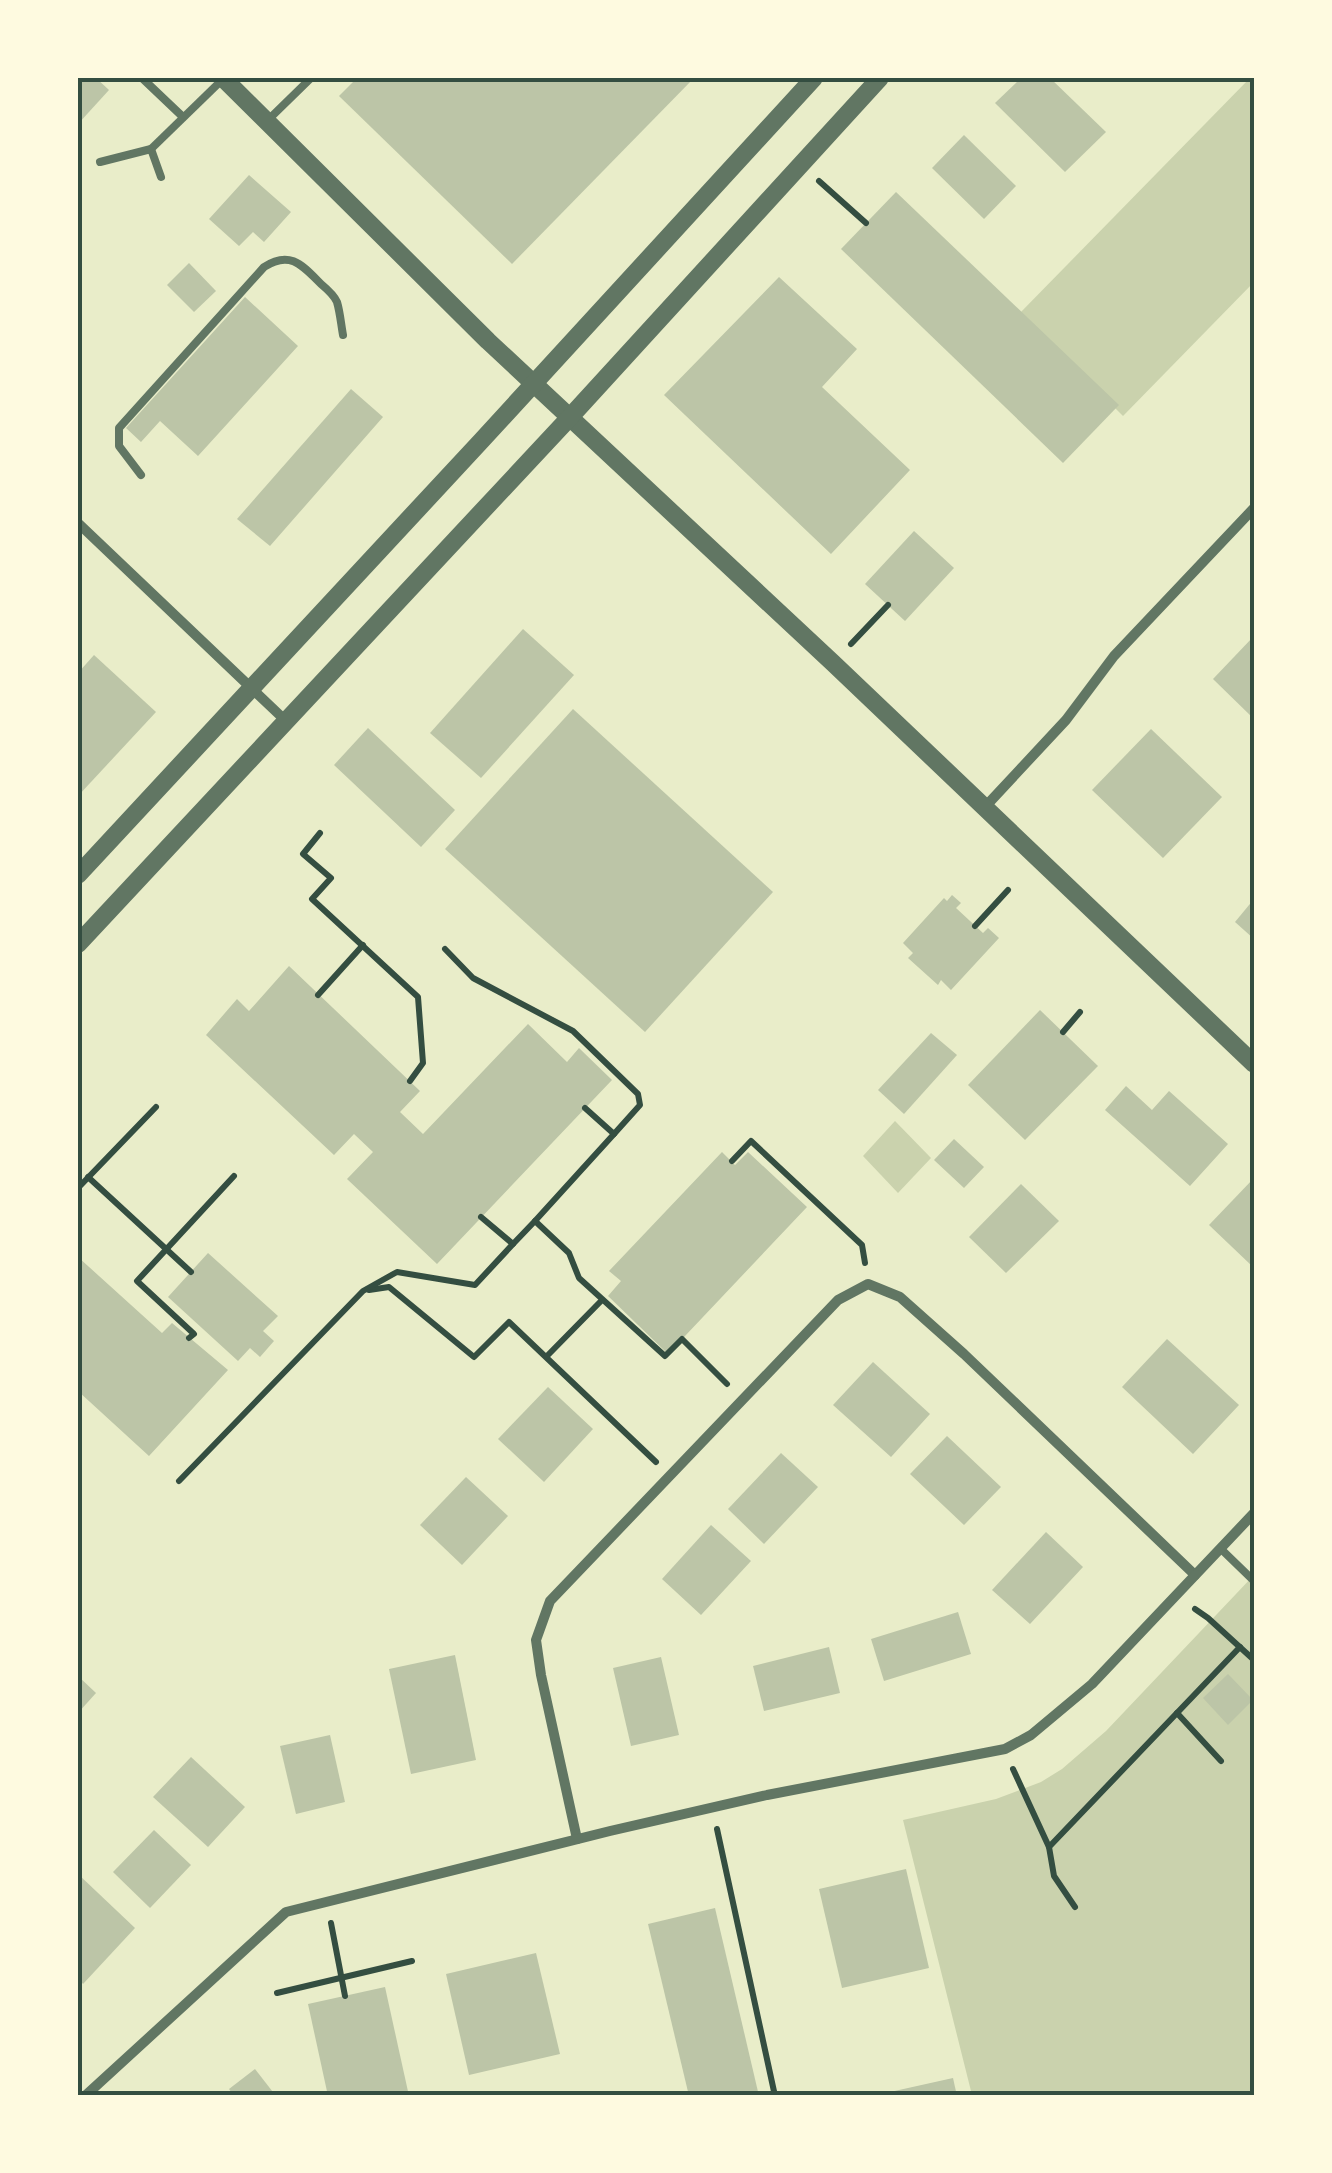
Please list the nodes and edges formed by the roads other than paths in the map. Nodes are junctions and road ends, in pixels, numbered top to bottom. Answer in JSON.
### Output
{"nodes":[{"id":1,"x":142,"y":78,"type":"edge"},
{"id":2,"x":224,"y":78,"type":"edge"},
{"id":3,"x":311,"y":78,"type":"edge"},
{"id":4,"x":814,"y":78,"type":"edge"},
{"id":5,"x":880,"y":78,"type":"edge"},
{"id":6,"x":183,"y":117,"type":"junction"},
{"id":7,"x":267,"y":121,"type":"junction"},
{"id":8,"x":151,"y":149,"type":"junction"},
{"id":9,"x":100,"y":162,"type":"dead end"},
{"id":10,"x":161,"y":177,"type":"dead end"},
{"id":11,"x":343,"y":335,"type":"dead end"},
{"id":12,"x":534,"y":383,"type":"junction"},
{"id":13,"x":571,"y":416,"type":"junction"},
{"id":14,"x":141,"y":475,"type":"dead end"},
{"id":15,"x":1254,"y":508,"type":"edge"},
{"id":16,"x":78,"y":523,"type":"edge"},
{"id":17,"x":250,"y":690,"type":"junction"},
{"id":18,"x":286,"y":722,"type":"junction"},
{"id":19,"x":985,"y":807,"type":"junction"},
{"id":20,"x":78,"y":875,"type":"edge"},
{"id":21,"x":78,"y":944,"type":"edge"},
{"id":22,"x":1254,"y":1064,"type":"edge"},
{"id":23,"x":1254,"y":1513,"type":"edge"},
{"id":24,"x":1220,"y":1549,"type":"junction"},
{"id":25,"x":1195,"y":1575,"type":"junction"},
{"id":26,"x":1254,"y":1581,"type":"edge"},
{"id":27,"x":577,"y":1840,"type":"junction"},
{"id":28,"x":85,"y":2096,"type":"edge"}],
"edges":[{"from":1,"to":6,"type":"lane"},
{"from":2,"to":6,"type":"lane"},
{"from":2,"to":7,"type":"street"},
{"from":3,"to":7,"type":"lane"},
{"from":4,"to":12,"type":"street"},
{"from":5,"to":13,"type":"street"},
{"from":6,"to":8,"type":"lane"},
{"from":7,"to":12,"type":"street"},
{"from":8,"to":9,"type":"lane"},
{"from":8,"to":10,"type":"lane"},
{"from":11,"to":14,"type":"lane"},
{"from":12,"to":13,"type":"street"},
{"from":12,"to":17,"type":"street"},
{"from":13,"to":18,"type":"street"},
{"from":13,"to":19,"type":"street"},
{"from":15,"to":19,"type":"street"},
{"from":16,"to":17,"type":"street"},
{"from":17,"to":18,"type":"street"},
{"from":17,"to":20,"type":"street"},
{"from":18,"to":21,"type":"street"},
{"from":19,"to":22,"type":"street"},
{"from":23,"to":24,"type":"street"},
{"from":24,"to":25,"type":"street"},
{"from":24,"to":26,"type":"lane"},
{"from":25,"to":27,"type":"street"},
{"from":25,"to":27,"type":"street"},
{"from":27,"to":28,"type":"street"}]}
